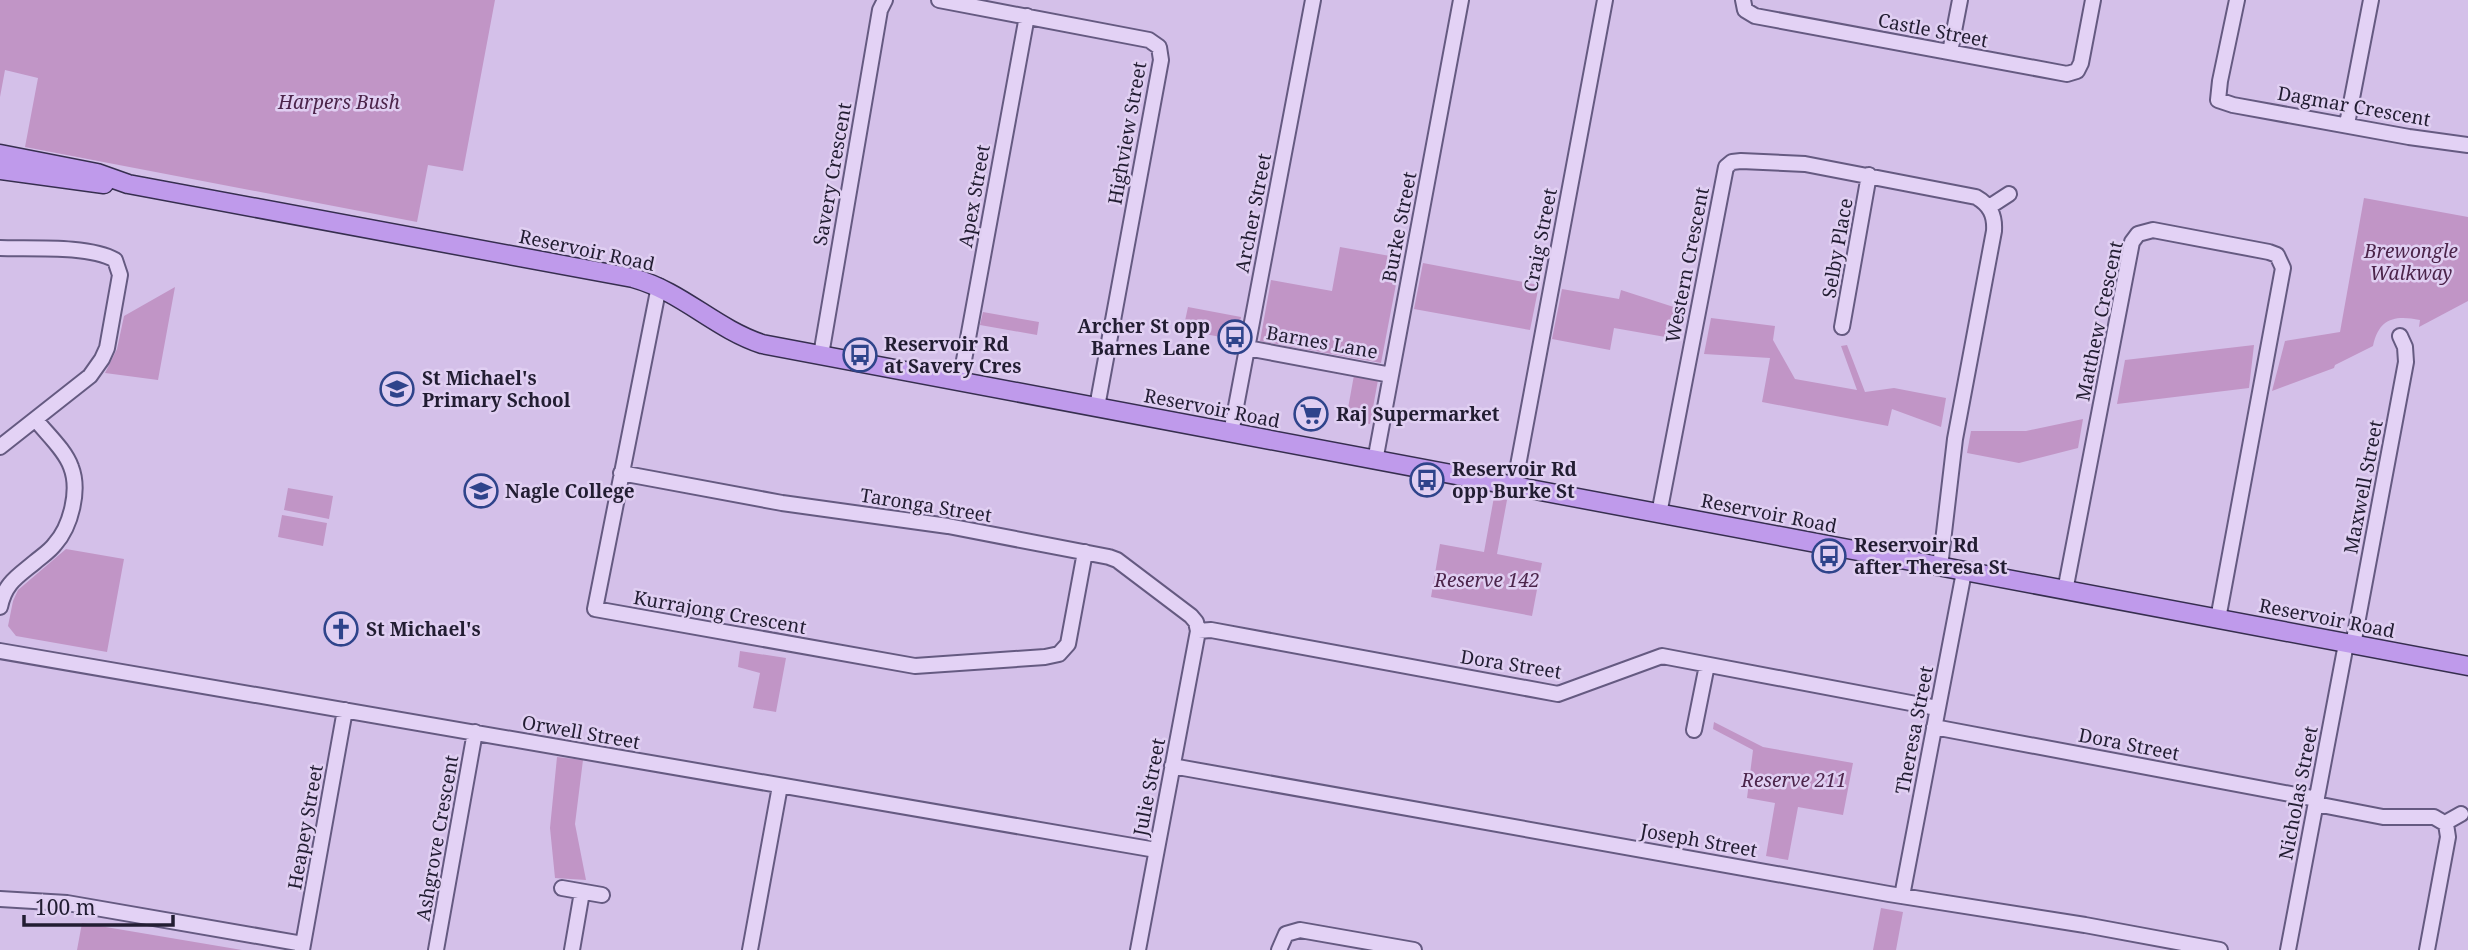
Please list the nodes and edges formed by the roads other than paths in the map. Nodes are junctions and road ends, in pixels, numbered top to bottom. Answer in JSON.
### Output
{"nodes":[{"id":1,"x":885,"y":0,"type":"edge"},
{"id":2,"x":939,"y":0,"type":"edge"},
{"id":3,"x":1313,"y":0,"type":"edge"},
{"id":4,"x":1461,"y":0,"type":"edge"},
{"id":5,"x":1605,"y":0,"type":"edge"},
{"id":6,"x":1960,"y":0,"type":"edge"},
{"id":7,"x":2093,"y":0,"type":"edge"},
{"id":8,"x":2237,"y":0,"type":"edge"},
{"id":9,"x":2371,"y":0,"type":"edge"},
{"id":10,"x":1744,"y":5,"type":"edge"},
{"id":11,"x":1027,"y":16,"type":"junction"},
{"id":12,"x":1950,"y":52,"type":"junction"},
{"id":13,"x":2347,"y":124,"type":"junction"},
{"id":14,"x":2468,"y":145,"type":"edge"},
{"id":15,"x":0,"y":154,"type":"edge"},
{"id":16,"x":0,"y":170,"type":"edge"},
{"id":17,"x":1869,"y":175,"type":"junction"},
{"id":18,"x":128,"y":184,"type":"junction"},
{"id":19,"x":2009,"y":194,"type":"dead end"},
{"id":20,"x":1989,"y":207,"type":"junction"},
{"id":21,"x":0,"y":248,"type":"edge"},
{"id":22,"x":659,"y":286,"type":"junction"},
{"id":23,"x":1842,"y":327,"type":"dead end"},
{"id":24,"x":2400,"y":336,"type":"dead end"},
{"id":25,"x":1247,"y":348,"type":"junction"},
{"id":26,"x":821,"y":355,"type":"junction"},
{"id":27,"x":1391,"y":374,"type":"junction"},
{"id":28,"x":960,"y":382,"type":"junction"},
{"id":29,"x":1097,"y":407,"type":"junction"},
{"id":30,"x":36,"y":420,"type":"junction"},
{"id":31,"x":1231,"y":433,"type":"junction"},
{"id":32,"x":0,"y":447,"type":"edge"},
{"id":33,"x":1375,"y":461,"type":"junction"},
{"id":34,"x":621,"y":473,"type":"junction"},
{"id":35,"x":1514,"y":487,"type":"junction"},
{"id":36,"x":1659,"y":514,"type":"junction"},
{"id":37,"x":1085,"y":552,"type":"junction"},
{"id":38,"x":1940,"y":567,"type":"junction"},
{"id":39,"x":1964,"y":572,"type":"junction"},
{"id":40,"x":2065,"y":591,"type":"junction"},
{"id":41,"x":0,"y":607,"type":"edge"},
{"id":42,"x":2218,"y":619,"type":"junction"},
{"id":43,"x":1198,"y":631,"type":"junction"},
{"id":44,"x":2349,"y":644,"type":"junction"},
{"id":45,"x":0,"y":651,"type":"edge"},
{"id":46,"x":1707,"y":665,"type":"junction"},
{"id":47,"x":2468,"y":666,"type":"edge"},
{"id":48,"x":1937,"y":708,"type":"junction"},
{"id":49,"x":345,"y":710,"type":"junction"},
{"id":50,"x":1934,"y":727,"type":"junction"},
{"id":51,"x":1694,"y":730,"type":"dead end"},
{"id":52,"x":475,"y":732,"type":"junction"},
{"id":53,"x":1172,"y":765,"type":"junction"},
{"id":54,"x":780,"y":786,"type":"junction"},
{"id":55,"x":2316,"y":801,"type":"junction"},
{"id":56,"x":2461,"y":814,"type":"dead end"},
{"id":57,"x":2445,"y":823,"type":"junction"},
{"id":58,"x":1156,"y":850,"type":"junction"},
{"id":59,"x":562,"y":888,"type":"dead end"},
{"id":60,"x":582,"y":892,"type":"junction"},
{"id":61,"x":602,"y":895,"type":"dead end"},
{"id":62,"x":1902,"y":896,"type":"junction"},
{"id":63,"x":0,"y":899,"type":"edge"},
{"id":64,"x":302,"y":947,"type":"edge"},
{"id":65,"x":436,"y":950,"type":"edge"},
{"id":66,"x":572,"y":950,"type":"edge"},
{"id":67,"x":750,"y":950,"type":"edge"},
{"id":68,"x":1138,"y":950,"type":"edge"},
{"id":69,"x":1279,"y":950,"type":"edge"},
{"id":70,"x":1414,"y":950,"type":"edge"},
{"id":71,"x":2220,"y":950,"type":"edge"},
{"id":72,"x":2288,"y":950,"type":"edge"},
{"id":73,"x":2427,"y":950,"type":"edge"}],
"edges":[{"from":1,"to":26,"type":"street","name":"Savery Crescent"},
{"from":2,"to":11,"type":"street","name":"Highview Street"},
{"from":3,"to":25,"type":"street","name":"Archer Street"},
{"from":4,"to":27,"type":"street","name":"Burke Street"},
{"from":5,"to":35,"type":"street","name":"Craig Street"},
{"from":6,"to":12,"type":"street"},
{"from":7,"to":12,"type":"street","name":"Castle Street"},
{"from":8,"to":13,"type":"street","name":"Dagmar Crescent"},
{"from":9,"to":13,"type":"street"},
{"from":10,"to":12,"type":"street","name":"Castle Street"},
{"from":11,"to":28,"type":"street","name":"Apex Street"},
{"from":11,"to":29,"type":"street","name":"Highview Street"},
{"from":13,"to":14,"type":"street","name":"Dagmar Crescent"},
{"from":15,"to":18,"type":"main road","name":"Reservoir Road"},
{"from":16,"to":18,"type":"main road","name":"Reservoir Road"},
{"from":17,"to":20,"type":"street","name":"Western Crescent"},
{"from":17,"to":23,"type":"street","name":"Selby Place"},
{"from":17,"to":36,"type":"street","name":"Western Crescent"},
{"from":18,"to":22,"type":"main road","name":"Reservoir Road"},
{"from":19,"to":20,"type":"street"},
{"from":20,"to":38,"type":"street"},
{"from":21,"to":30,"type":"street"},
{"from":22,"to":26,"type":"main road","name":"Reservoir Road"},
{"from":22,"to":34,"type":"street","name":"Kurrajong Crescent"},
{"from":24,"to":44,"type":"street","name":"Maxwell Street"},
{"from":25,"to":27,"type":"street","name":"Barnes Lane"},
{"from":25,"to":31,"type":"street","name":"Archer Street"},
{"from":26,"to":28,"type":"main road","name":"Reservoir Road"},
{"from":27,"to":33,"type":"street","name":"Burke Street"},
{"from":28,"to":29,"type":"main road","name":"Reservoir Road"},
{"from":29,"to":31,"type":"main road","name":"Reservoir Road"},
{"from":30,"to":32,"type":"street"},
{"from":30,"to":41,"type":"street"},
{"from":31,"to":33,"type":"main road","name":"Reservoir Road"},
{"from":33,"to":35,"type":"main road","name":"Reservoir Road"},
{"from":34,"to":37,"type":"street","name":"Taronga Street"},
{"from":34,"to":37,"type":"street","name":"Kurrajong Crescent"},
{"from":35,"to":36,"type":"main road","name":"Reservoir Road"},
{"from":36,"to":38,"type":"main road","name":"Reservoir Road"},
{"from":37,"to":43,"type":"street","name":"Taronga Street"},
{"from":38,"to":39,"type":"main road","name":"Reservoir Road"},
{"from":39,"to":40,"type":"main road","name":"Reservoir Road"},
{"from":39,"to":48,"type":"street","name":"Theresa Street"},
{"from":40,"to":42,"type":"main road","name":"Reservoir Road"},
{"from":40,"to":42,"type":"street","name":"Matthew Crescent"},
{"from":42,"to":44,"type":"main road","name":"Reservoir Road"},
{"from":43,"to":46,"type":"street","name":"Dora Street"},
{"from":43,"to":53,"type":"street","name":"Julie Street"},
{"from":44,"to":47,"type":"main road","name":"Reservoir Road"},
{"from":44,"to":55,"type":"street","name":"Nicholas Street"},
{"from":45,"to":49,"type":"street","name":"Orwell Street"},
{"from":46,"to":48,"type":"street","name":"Dora Street"},
{"from":46,"to":51,"type":"street"},
{"from":48,"to":50,"type":"street","name":"Theresa Street"},
{"from":49,"to":52,"type":"street","name":"Orwell Street"},
{"from":49,"to":64,"type":"street","name":"Heapey Street"},
{"from":50,"to":55,"type":"street","name":"Dora Street"},
{"from":50,"to":62,"type":"street","name":"Theresa Street"},
{"from":52,"to":54,"type":"street","name":"Orwell Street"},
{"from":52,"to":65,"type":"street","name":"Ashgrove Crescent"},
{"from":53,"to":58,"type":"street","name":"Julie Street"},
{"from":53,"to":62,"type":"street","name":"Joseph Street"},
{"from":54,"to":58,"type":"street","name":"Orwell Street"},
{"from":54,"to":67,"type":"street"},
{"from":55,"to":57,"type":"street","name":"Dora Street"},
{"from":55,"to":72,"type":"street","name":"Nicholas Street"},
{"from":56,"to":57,"type":"street"},
{"from":57,"to":73,"type":"street"},
{"from":58,"to":68,"type":"street","name":"Julie Street"},
{"from":59,"to":60,"type":"street"},
{"from":60,"to":61,"type":"street"},
{"from":60,"to":66,"type":"street"},
{"from":62,"to":71,"type":"street","name":"Joseph Street"},
{"from":63,"to":64,"type":"street"},
{"from":69,"to":70,"type":"street"}]}
